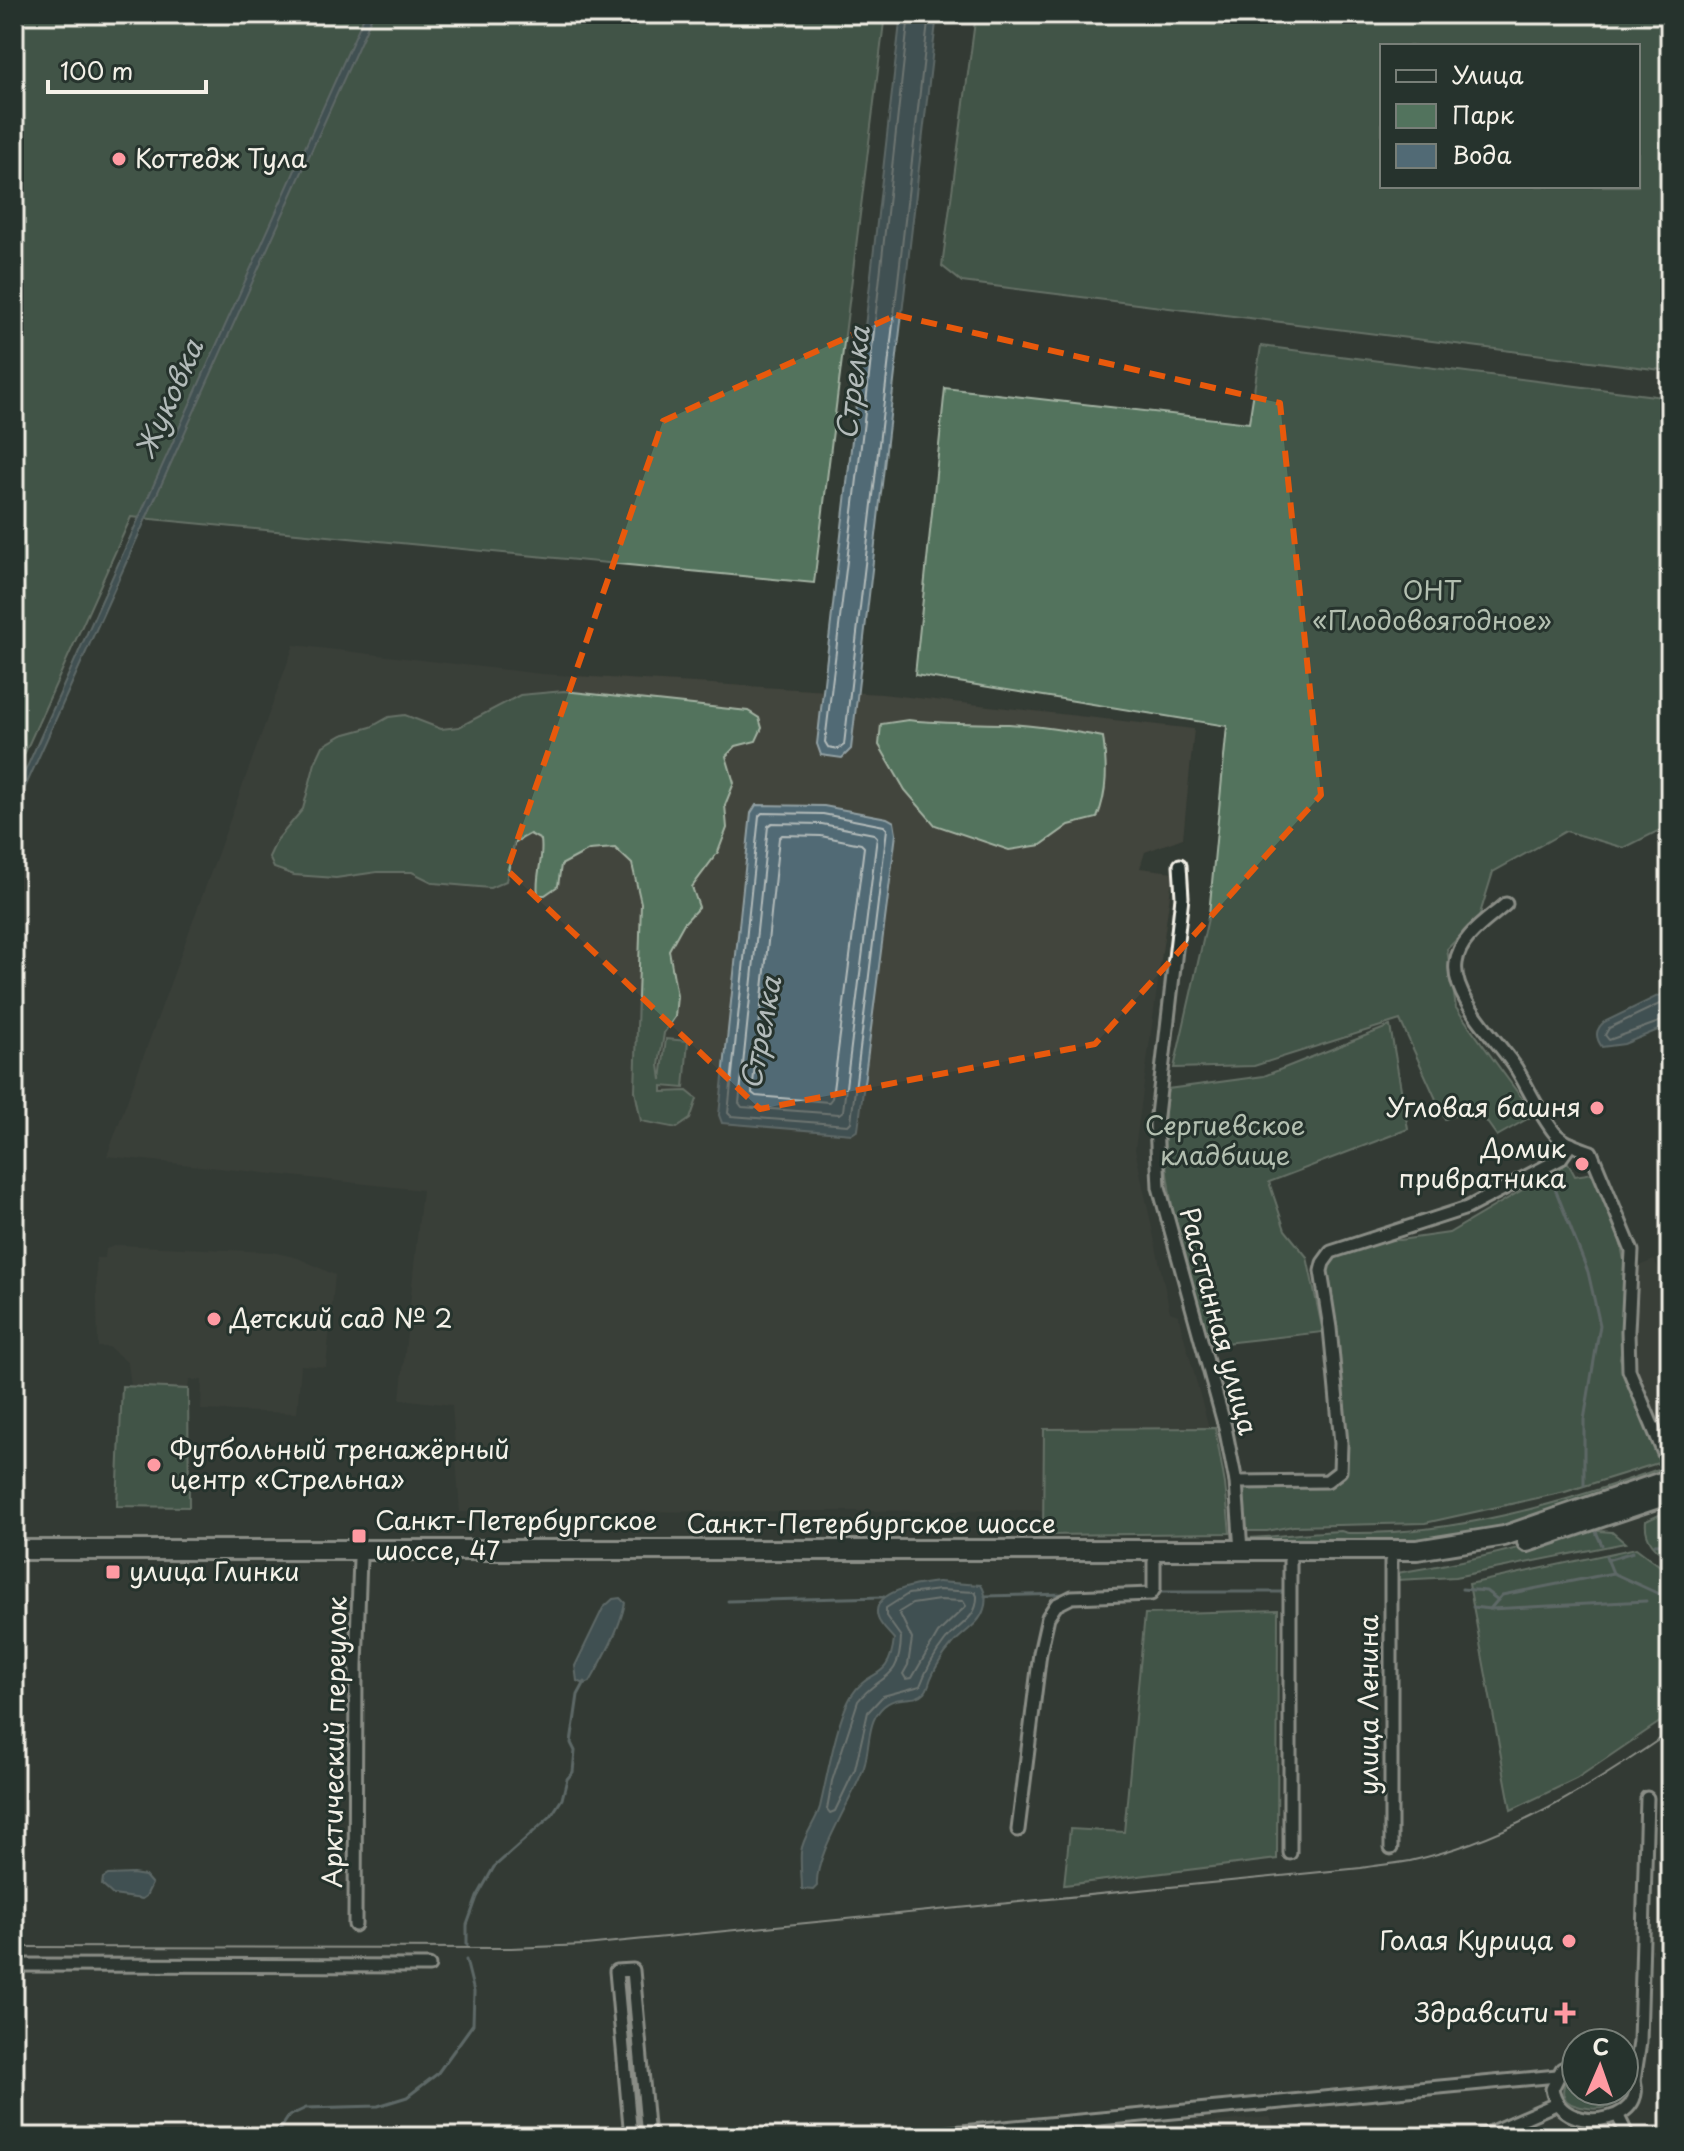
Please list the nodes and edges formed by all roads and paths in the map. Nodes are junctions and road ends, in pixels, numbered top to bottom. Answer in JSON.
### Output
{"nodes":[{"id":1,"x":1180,"y":865,"type":"dead end"},
{"id":2,"x":1506,"y":904,"type":"dead end"},
{"id":3,"x":1571,"y":1144,"type":"junction"},
{"id":4,"x":1670,"y":1468,"type":"edge"},
{"id":5,"x":1670,"y":1479,"type":"edge"},
{"id":6,"x":1236,"y":1482,"type":"junction"},
{"id":7,"x":1670,"y":1494,"type":"edge"},
{"id":8,"x":14,"y":1550,"type":"edge"},
{"id":9,"x":1241,"y":1550,"type":"junction"},
{"id":10,"x":360,"y":1559,"type":"junction"},
{"id":11,"x":14,"y":1561,"type":"edge"},
{"id":12,"x":1290,"y":1561,"type":"junction"},
{"id":13,"x":1154,"y":1562,"type":"junction"},
{"id":14,"x":1391,"y":1562,"type":"junction"},
{"id":15,"x":1647,"y":1798,"type":"dead end"},
{"id":16,"x":1018,"y":1830,"type":"dead end"},
{"id":17,"x":1391,"y":1848,"type":"dead end"},
{"id":18,"x":1290,"y":1853,"type":"dead end"},
{"id":19,"x":355,"y":1925,"type":"dead end"},
{"id":20,"x":14,"y":1965,"type":"edge"},
{"id":21,"x":429,"y":1966,"type":"dead end"},
{"id":22,"x":1640,"y":2042,"type":"edge"},
{"id":23,"x":1560,"y":2072,"type":"edge"},
{"id":24,"x":1557,"y":2076,"type":"junction"},
{"id":25,"x":1556,"y":2104,"type":"junction"},
{"id":26,"x":1629,"y":2107,"type":"edge"},
{"id":27,"x":1618,"y":2116,"type":"junction"},
{"id":28,"x":631,"y":2137,"type":"edge"},
{"id":29,"x":648,"y":2137,"type":"edge"},
{"id":30,"x":909,"y":2137,"type":"edge"},
{"id":31,"x":1480,"y":2137,"type":"edge"},
{"id":32,"x":1628,"y":2137,"type":"edge"}],
"edges":[{"from":1,"to":6,"type":"street","name":"Расстанная улица"},
{"from":2,"to":3,"type":"street"},
{"from":3,"to":4,"type":"street"},
{"from":3,"to":6,"type":"street"},
{"from":5,"to":9,"type":"main road","name":"Санкт-Петербургское шоссе"},
{"from":6,"to":9,"type":"street","name":"Расстанная улица"},
{"from":7,"to":14,"type":"main road","name":"Санкт-Петербургское шоссе"},
{"from":8,"to":9,"type":"main road","name":"Санкт-Петербургское шоссе"},
{"from":10,"to":11,"type":"main road","name":"Санкт-Петербургское шоссе"},
{"from":10,"to":13,"type":"main road","name":"Санкт-Петербургское шоссе"},
{"from":10,"to":19,"type":"street","name":"Арктический переулок"},
{"from":12,"to":13,"type":"main road","name":"Санкт-Петербургское шоссе"},
{"from":12,"to":14,"type":"main road","name":"Санкт-Петербургское шоссе"},
{"from":12,"to":18,"type":"street"},
{"from":13,"to":16,"type":"street"},
{"from":14,"to":17,"type":"street","name":"улица Ленина"},
{"from":15,"to":22,"type":"street"},
{"from":20,"to":21,"type":"street"},
{"from":23,"to":24,"type":"street"},
{"from":24,"to":25,"type":"street"},
{"from":24,"to":30,"type":"street"},
{"from":25,"to":27,"type":"street"},
{"from":25,"to":31,"type":"street"},
{"from":26,"to":27,"type":"street"},
{"from":27,"to":32,"type":"street"},
{"from":28,"to":29,"type":"street"}]}
